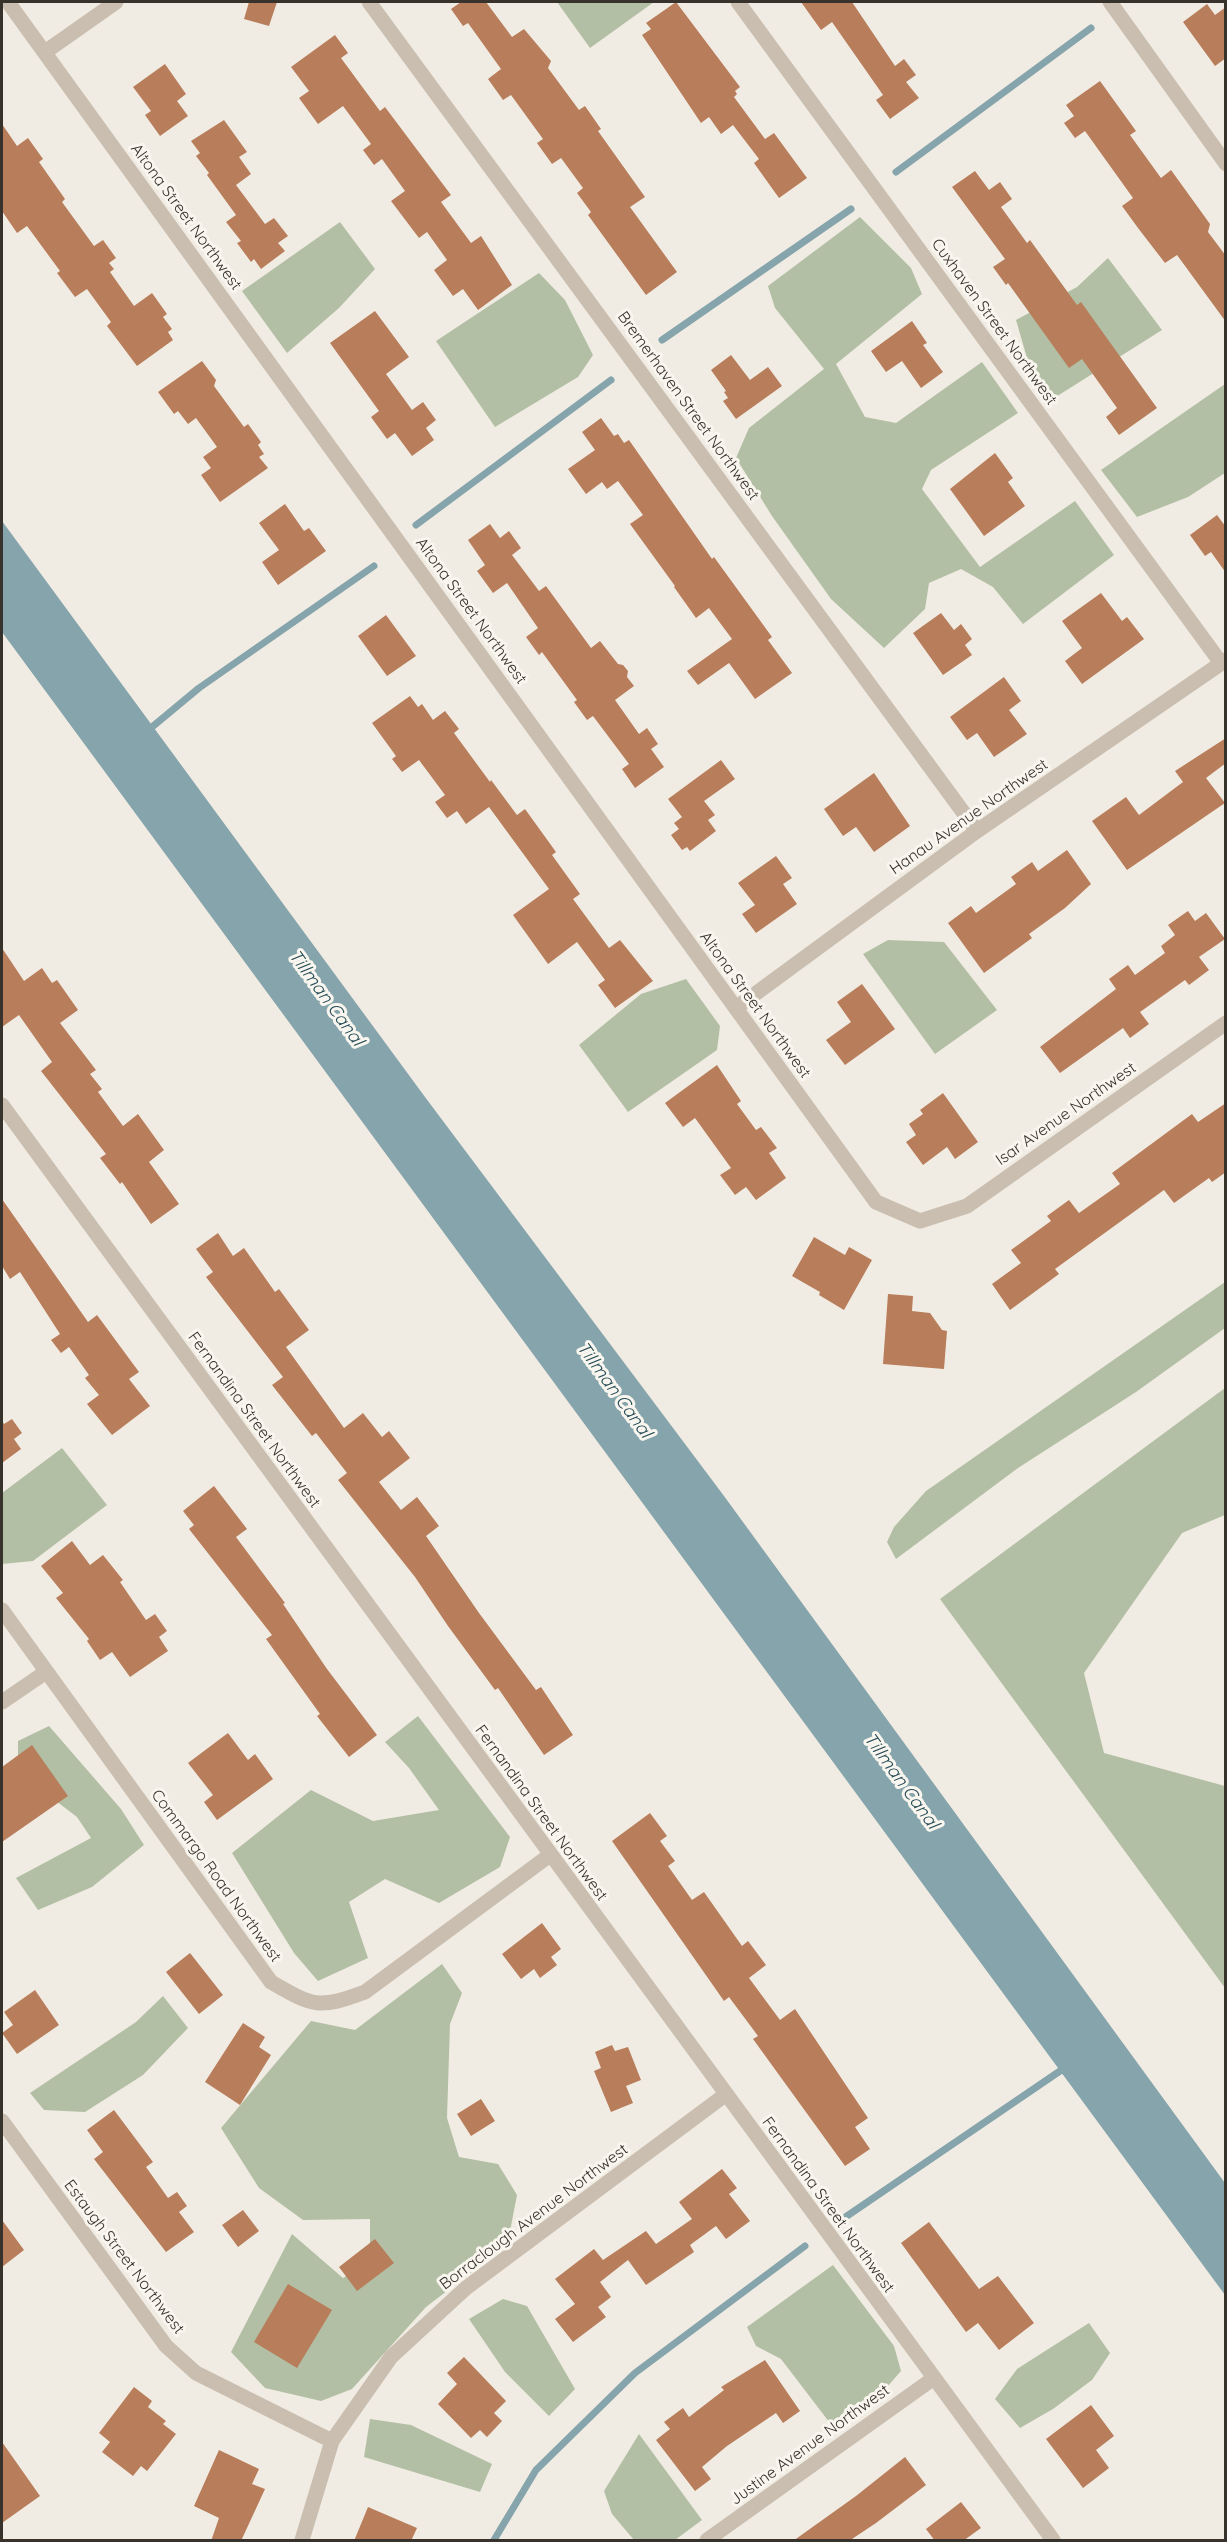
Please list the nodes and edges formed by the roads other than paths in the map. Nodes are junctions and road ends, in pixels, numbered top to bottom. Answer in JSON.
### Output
{"nodes":[{"id":1,"x":8,"y":2,"type":"edge"},
{"id":2,"x":116,"y":2,"type":"edge"},
{"id":3,"x":369,"y":2,"type":"edge"},
{"id":4,"x":738,"y":2,"type":"edge"},
{"id":5,"x":1117,"y":4,"type":"edge"},
{"id":6,"x":45,"y":52,"type":"junction"},
{"id":7,"x":1226,"y":164,"type":"edge"},
{"id":8,"x":1223,"y":661,"type":"edge"},
{"id":9,"x":977,"y":831,"type":"junction"},
{"id":10,"x":736,"y":1008,"type":"junction"},
{"id":11,"x":1226,"y":1023,"type":"edge"},
{"id":12,"x":2,"y":1105,"type":"edge"},
{"id":13,"x":920,"y":1221,"type":"joint"},
{"id":14,"x":2,"y":1610,"type":"edge"},
{"id":15,"x":46,"y":1672,"type":"junction"},
{"id":16,"x":2,"y":1702,"type":"edge"},
{"id":17,"x":550,"y":1855,"type":"junction"},
{"id":18,"x":725,"y":2096,"type":"junction"},
{"id":19,"x":2,"y":2121,"type":"edge"},
{"id":20,"x":934,"y":2378,"type":"junction"},
{"id":21,"x":332,"y":2442,"type":"junction"},
{"id":22,"x":302,"y":2541,"type":"edge"},
{"id":23,"x":708,"y":2541,"type":"edge"},
{"id":24,"x":1053,"y":2541,"type":"edge"}],
"edges":[{"from":1,"to":6,"type":"street","name":"Altona Street Northwest"},
{"from":2,"to":6,"type":"street"},
{"from":3,"to":9,"type":"street","name":"Bremerhaven Street Northwest"},
{"from":4,"to":8,"type":"street","name":"Cuxhaven Street Northwest"},
{"from":5,"to":7,"type":"street"},
{"from":6,"to":10,"type":"street","name":"Altona Street Northwest"},
{"from":8,"to":9,"type":"street","name":"Hanau Avenue Northwest"},
{"from":9,"to":10,"type":"street","name":"Hanau Avenue Northwest"},
{"from":10,"to":13,"type":"street","name":"Altona Street Northwest"},
{"from":11,"to":13,"type":"street","name":"Isar Avenue Northwest"},
{"from":12,"to":17,"type":"street","name":"Fernandina Street Northwest"},
{"from":14,"to":15,"type":"street","name":"Commargo Road Northwest"},
{"from":15,"to":16,"type":"street"},
{"from":15,"to":17,"type":"street","name":"Commargo Road Northwest"},
{"from":17,"to":18,"type":"street","name":"Fernandina Street Northwest"},
{"from":18,"to":20,"type":"street","name":"Fernandina Street Northwest"},
{"from":18,"to":21,"type":"street","name":"Borraclough Avenue Northwest"},
{"from":19,"to":21,"type":"street","name":"Estaugh Street Northwest"},
{"from":20,"to":23,"type":"street","name":"Justine Avenue Northwest"},
{"from":20,"to":24,"type":"street","name":"Fernandina Street Northwest"},
{"from":21,"to":22,"type":"street","name":"Borraclough Avenue Northwest"}]}
